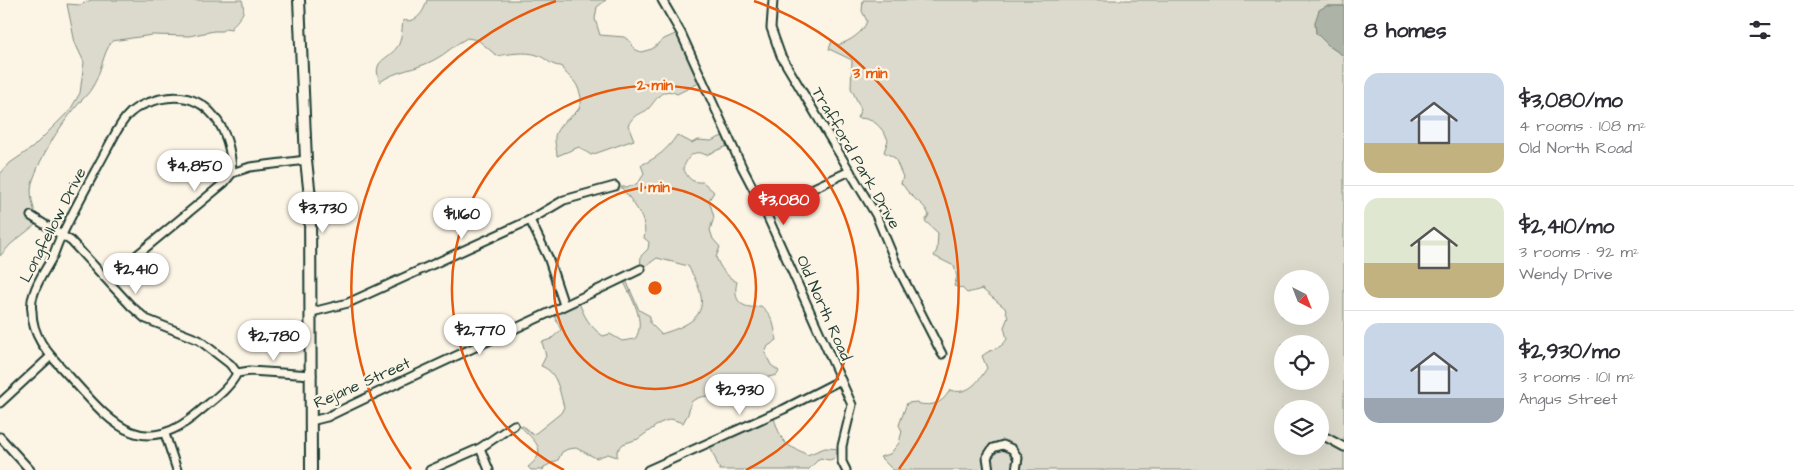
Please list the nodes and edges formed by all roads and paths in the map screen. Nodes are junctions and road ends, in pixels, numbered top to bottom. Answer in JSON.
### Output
{"nodes":[{"id":1,"x":299,"y":0,"type":"edge"},
{"id":2,"x":662,"y":0,"type":"edge"},
{"id":3,"x":773,"y":0,"type":"edge"},
{"id":4,"x":306,"y":160,"type":"junction"},
{"id":5,"x":850,"y":171,"type":"junction"},
{"id":6,"x":232,"y":173,"type":"junction"},
{"id":7,"x":615,"y":186,"type":"dead end"},
{"id":8,"x":765,"y":211,"type":"junction"},
{"id":9,"x":31,"y":216,"type":"dead end"},
{"id":10,"x":530,"y":220,"type":"junction"},
{"id":11,"x":62,"y":235,"type":"junction"},
{"id":12,"x":641,"y":269,"type":"dead end"},
{"id":13,"x":108,"y":279,"type":"junction"},
{"id":14,"x":564,"y":305,"type":"junction"},
{"id":15,"x":312,"y":312,"type":"junction"},
{"id":16,"x":942,"y":354,"type":"dead end"},
{"id":17,"x":51,"y":356,"type":"junction"},
{"id":18,"x":237,"y":373,"type":"junction"},
{"id":19,"x":312,"y":375,"type":"junction"},
{"id":20,"x":841,"y":380,"type":"junction"},
{"id":21,"x":0,"y":403,"type":"edge"},
{"id":22,"x":311,"y":421,"type":"junction"},
{"id":23,"x":514,"y":425,"type":"dead end"},
{"id":24,"x":165,"y":434,"type":"junction"},
{"id":25,"x":0,"y":437,"type":"edge"},
{"id":26,"x":1329,"y":439,"type":"edge"},
{"id":27,"x":1344,"y":447,"type":"edge"},
{"id":28,"x":480,"y":448,"type":"junction"},
{"id":29,"x":30,"y":470,"type":"edge"},
{"id":30,"x":177,"y":470,"type":"edge"},
{"id":31,"x":311,"y":470,"type":"edge"},
{"id":32,"x":430,"y":470,"type":"edge"},
{"id":33,"x":490,"y":470,"type":"edge"},
{"id":34,"x":648,"y":470,"type":"edge"},
{"id":35,"x":846,"y":470,"type":"edge"},
{"id":36,"x":989,"y":470,"type":"edge"},
{"id":37,"x":1016,"y":470,"type":"edge"}],
"edges":[{"from":1,"to":4,"type":"main road"},
{"from":2,"to":8,"type":"street","name":"Old North Road"},
{"from":3,"to":5,"type":"street","name":"Trafford Park Drive"},
{"from":4,"to":6,"type":"street"},
{"from":4,"to":15,"type":"main road"},
{"from":5,"to":8,"type":"street"},
{"from":5,"to":16,"type":"street","name":"Trafford Park Drive"},
{"from":6,"to":11,"type":"street","name":"Longfellow Drive"},
{"from":6,"to":13,"type":"street"},
{"from":7,"to":10,"type":"street"},
{"from":8,"to":20,"type":"street","name":"Old North Road"},
{"from":9,"to":11,"type":"street"},
{"from":10,"to":14,"type":"street"},
{"from":10,"to":15,"type":"street"},
{"from":11,"to":13,"type":"street"},
{"from":11,"to":17,"type":"street","name":"Longfellow Drive"},
{"from":12,"to":14,"type":"street","name":"Rejane Street"},
{"from":13,"to":18,"type":"street"},
{"from":14,"to":22,"type":"street","name":"Rejane Street"},
{"from":15,"to":19,"type":"main road"},
{"from":17,"to":21,"type":"street"},
{"from":17,"to":24,"type":"street","name":"Longfellow Drive"},
{"from":18,"to":19,"type":"street"},
{"from":18,"to":24,"type":"street"},
{"from":19,"to":22,"type":"main road"},
{"from":20,"to":34,"type":"street"},
{"from":20,"to":35,"type":"street","name":"Old North Road"},
{"from":22,"to":31,"type":"main road"},
{"from":23,"to":28,"type":"street"},
{"from":24,"to":30,"type":"street"},
{"from":25,"to":29,"type":"street"},
{"from":26,"to":27,"type":"street"},
{"from":28,"to":32,"type":"street"},
{"from":28,"to":33,"type":"street"},
{"from":36,"to":37,"type":"street"}]}
